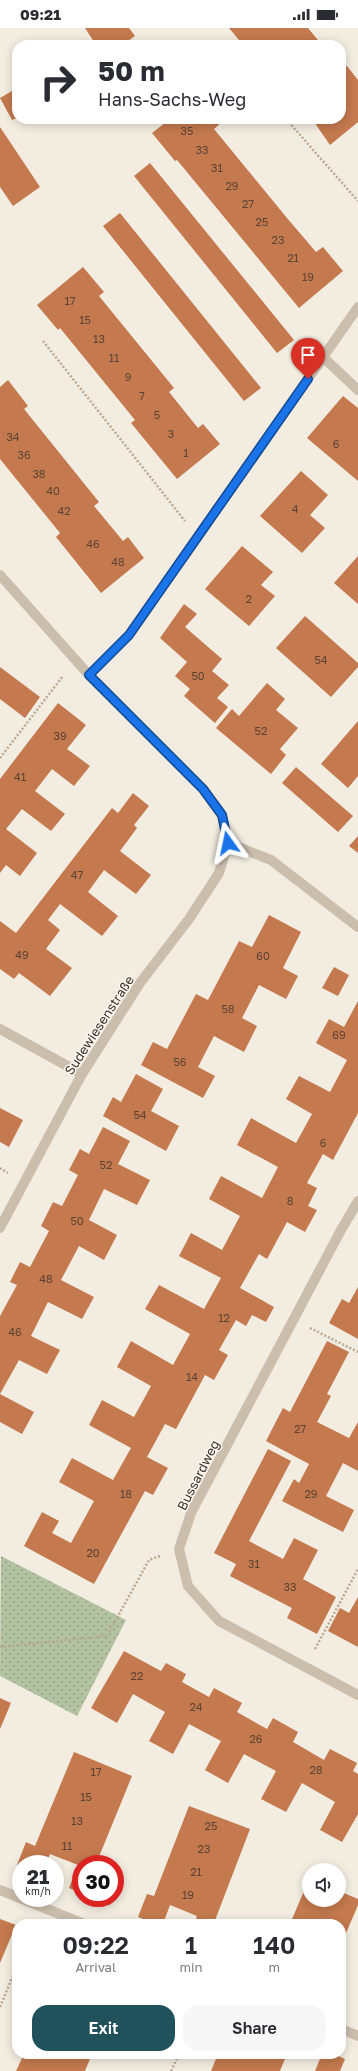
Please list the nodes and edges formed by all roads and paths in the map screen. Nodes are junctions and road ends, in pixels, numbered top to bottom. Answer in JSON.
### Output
{"nodes":[{"id":1,"x":290,"y":124,"type":"edge"},
{"id":2,"x":358,"y":202,"type":"edge"},
{"id":3,"x":358,"y":307,"type":"edge"},
{"id":4,"x":43,"y":341,"type":"dead end"},
{"id":5,"x":323,"y":357,"type":"junction"},
{"id":6,"x":358,"y":390,"type":"edge"},
{"id":7,"x":198,"y":537,"type":"junction"},
{"id":8,"x":0,"y":575,"type":"edge"},
{"id":9,"x":75,"y":660,"type":"junction"},
{"id":10,"x":89,"y":675,"type":"junction"},
{"id":11,"x":0,"y":758,"type":"edge"},
{"id":12,"x":228,"y":843,"type":"junction"},
{"id":13,"x":358,"y":927,"type":"edge"},
{"id":14,"x":0,"y":1029,"type":"edge"},
{"id":15,"x":82,"y":1074,"type":"junction"},
{"id":16,"x":358,"y":1201,"type":"edge"},
{"id":17,"x":0,"y":1228,"type":"edge"},
{"id":18,"x":294,"y":1319,"type":"junction"},
{"id":19,"x":358,"y":1352,"type":"edge"},
{"id":20,"x":180,"y":1549,"type":"junction"},
{"id":21,"x":358,"y":1569,"type":"edge"},
{"id":22,"x":0,"y":1647,"type":"edge"},
{"id":23,"x":305,"y":1667,"type":"junction"},
{"id":24,"x":358,"y":1695,"type":"edge"},
{"id":25,"x":0,"y":1890,"type":"edge"},
{"id":26,"x":72,"y":1919,"type":"edge"},
{"id":27,"x":12,"y":1978,"type":"edge"},
{"id":28,"x":0,"y":2007,"type":"edge"},
{"id":29,"x":346,"y":2031,"type":"edge"},
{"id":30,"x":358,"y":2036,"type":"edge"},
{"id":31,"x":176,"y":2059,"type":"edge"},
{"id":32,"x":172,"y":2071,"type":"edge"}],
"edges":[{"from":1,"to":2,"type":"path"},
{"from":3,"to":5,"type":"street"},
{"from":4,"to":7,"type":"path"},
{"from":5,"to":6,"type":"street"},
{"from":5,"to":7,"type":"street"},
{"from":7,"to":10,"type":"street"},
{"from":8,"to":9,"type":"street"},
{"from":9,"to":10,"type":"street"},
{"from":9,"to":11,"type":"path"},
{"from":10,"to":12,"type":"street"},
{"from":12,"to":13,"type":"street"},
{"from":12,"to":15,"type":"street","name":"Sudewiesenstraße"},
{"from":14,"to":15,"type":"street"},
{"from":15,"to":17,"type":"street","name":"Sudewiesenstraße"},
{"from":16,"to":18,"type":"street","name":"Bussardweg"},
{"from":18,"to":19,"type":"path"},
{"from":18,"to":20,"type":"street","name":"Bussardweg"},
{"from":20,"to":22,"type":"path"},
{"from":20,"to":23,"type":"street","name":"Bussardweg"},
{"from":21,"to":23,"type":"path"},
{"from":23,"to":24,"type":"street","name":"Bussardweg"},
{"from":25,"to":26,"type":"street"},
{"from":27,"to":28,"type":"path"},
{"from":29,"to":30,"type":"street"},
{"from":31,"to":32,"type":"path"}]}
